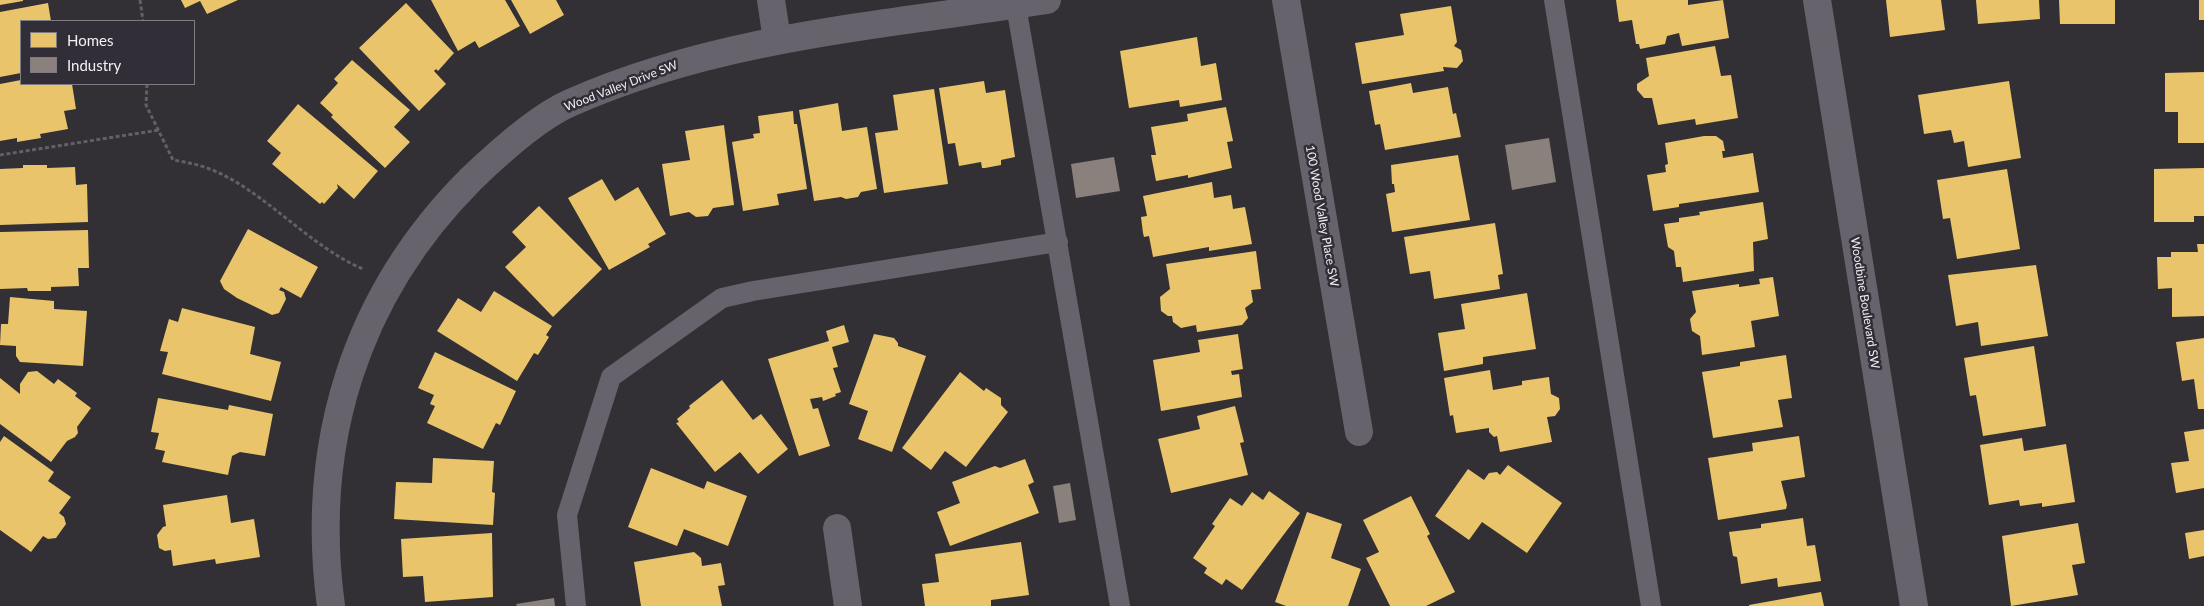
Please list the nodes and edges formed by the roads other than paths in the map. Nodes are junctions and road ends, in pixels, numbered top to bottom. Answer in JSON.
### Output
{"nodes":[{"id":1,"x":772,"y":0,"type":"edge"},
{"id":2,"x":1048,"y":0,"type":"edge"},
{"id":3,"x":1286,"y":0,"type":"edge"},
{"id":4,"x":1554,"y":0,"type":"edge"},
{"id":5,"x":1817,"y":0,"type":"edge"},
{"id":6,"x":1016,"y":2,"type":"edge"},
{"id":7,"x":777,"y":40,"type":"junction"},
{"id":8,"x":1058,"y":242,"type":"junction"},
{"id":9,"x":1359,"y":432,"type":"dead end"},
{"id":10,"x":837,"y":528,"type":"dead end"},
{"id":11,"x":331,"y":606,"type":"edge"},
{"id":12,"x":576,"y":606,"type":"edge"},
{"id":13,"x":848,"y":606,"type":"edge"},
{"id":14,"x":1120,"y":606,"type":"edge"},
{"id":15,"x":1651,"y":606,"type":"edge"},
{"id":16,"x":1914,"y":606,"type":"edge"}],
"edges":[{"from":1,"to":7,"type":"street"},
{"from":2,"to":6,"type":"street","name":"Wood Valley Drive SW"},
{"from":3,"to":9,"type":"street","name":"100 Wood Valley Place SW"},
{"from":4,"to":15,"type":"lane"},
{"from":5,"to":16,"type":"street","name":"Woodbine Boulevard SW"},
{"from":6,"to":7,"type":"street","name":"Wood Valley Drive SW"},
{"from":6,"to":8,"type":"lane"},
{"from":7,"to":11,"type":"street","name":"Wood Valley Drive SW"},
{"from":8,"to":12,"type":"lane"},
{"from":8,"to":14,"type":"lane"},
{"from":10,"to":13,"type":"street"}]}
